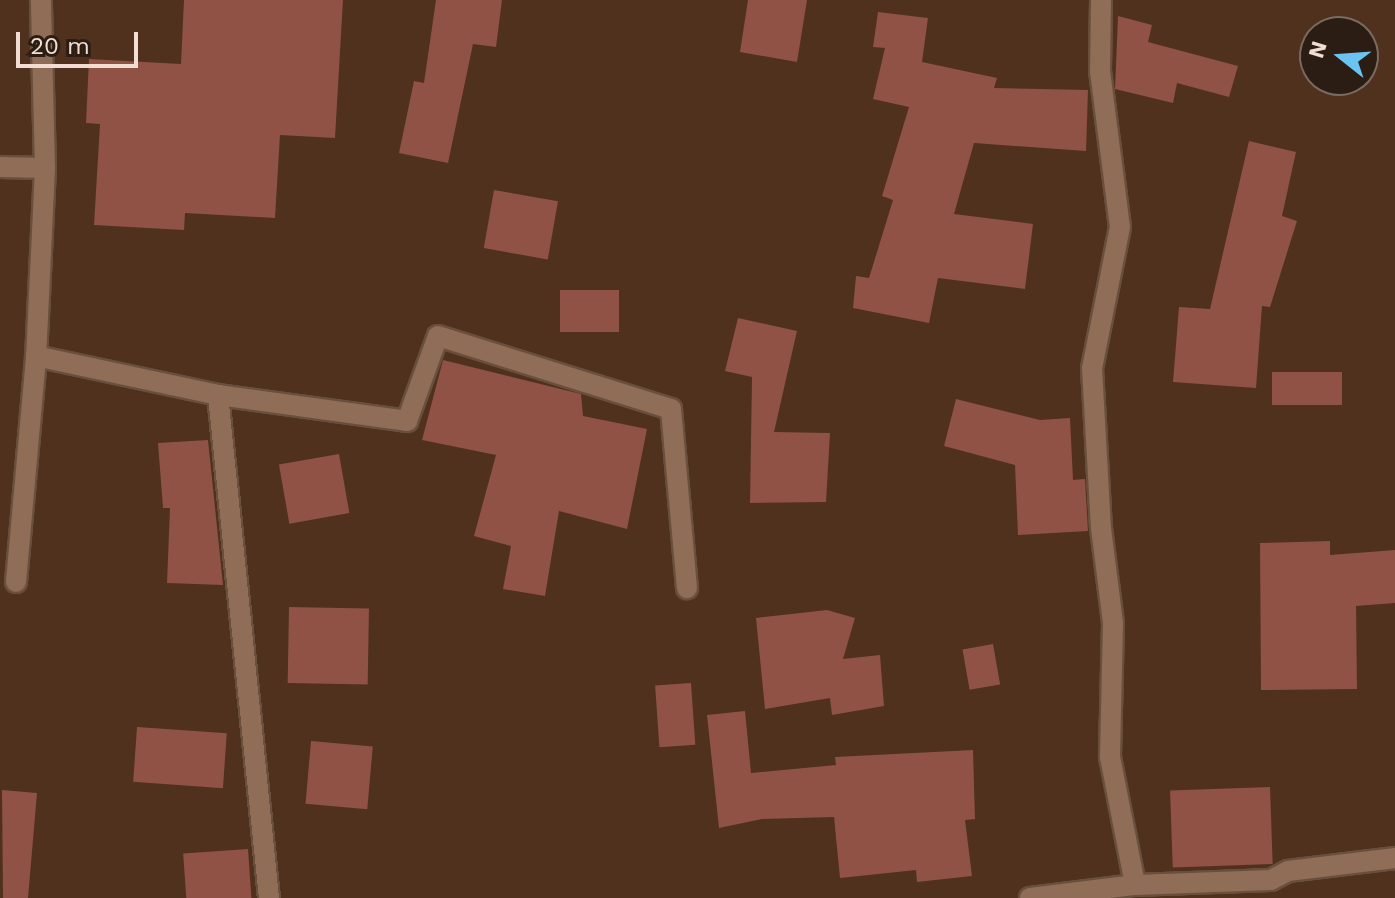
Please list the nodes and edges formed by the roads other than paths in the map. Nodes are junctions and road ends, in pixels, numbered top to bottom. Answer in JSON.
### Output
{"nodes":[{"id":1,"x":41,"y":0,"type":"edge"},
{"id":2,"x":1101,"y":0,"type":"edge"},
{"id":3,"x":0,"y":167,"type":"edge"},
{"id":4,"x":45,"y":168,"type":"junction"},
{"id":5,"x":36,"y":356,"type":"junction"},
{"id":6,"x":218,"y":395,"type":"junction"},
{"id":7,"x":16,"y":582,"type":"dead end"},
{"id":8,"x":687,"y":588,"type":"dead end"},
{"id":9,"x":1395,"y":858,"type":"edge"},
{"id":10,"x":1135,"y":885,"type":"junction"},
{"id":11,"x":269,"y":898,"type":"edge"},
{"id":12,"x":1030,"y":898,"type":"edge"}],
"edges":[{"from":1,"to":4,"type":"street"},
{"from":2,"to":10,"type":"street"},
{"from":3,"to":4,"type":"street"},
{"from":4,"to":5,"type":"street"},
{"from":5,"to":6,"type":"street"},
{"from":5,"to":7,"type":"street"},
{"from":6,"to":8,"type":"street"},
{"from":6,"to":11,"type":"street"},
{"from":9,"to":10,"type":"street"},
{"from":10,"to":12,"type":"street"}]}
